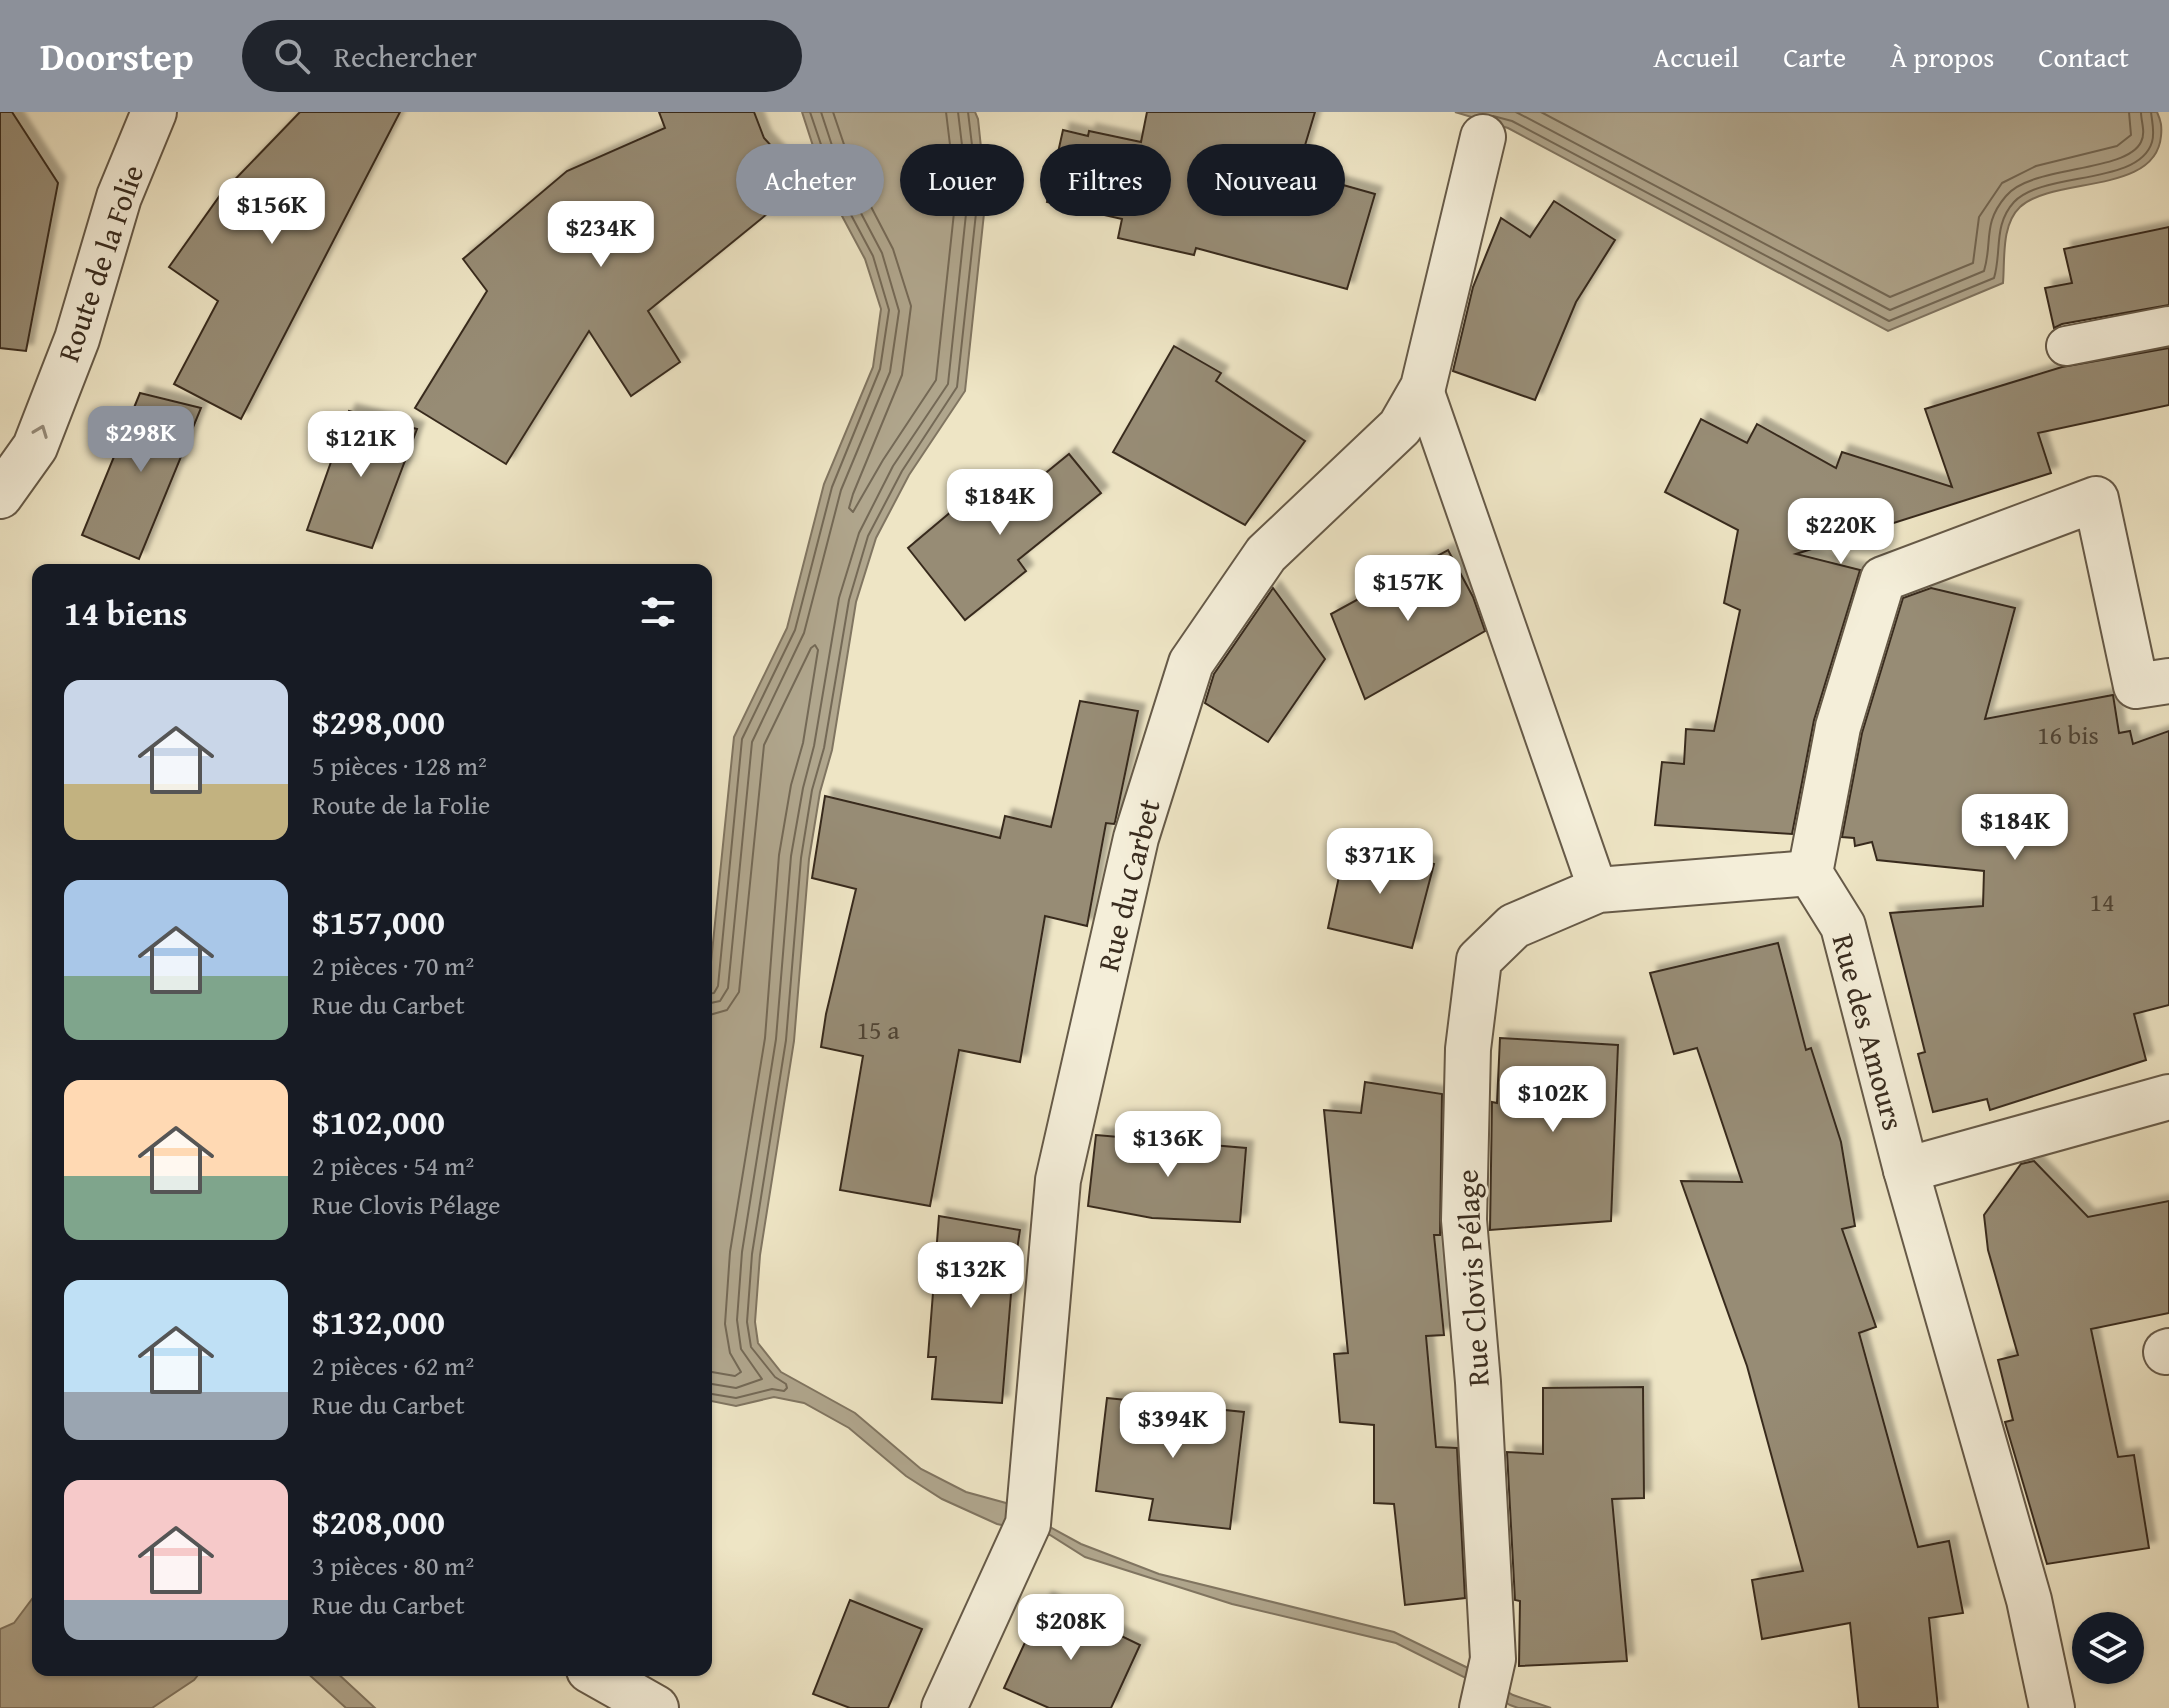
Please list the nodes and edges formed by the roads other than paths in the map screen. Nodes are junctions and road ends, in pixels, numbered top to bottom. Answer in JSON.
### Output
{"nodes":[{"id":1,"x":154,"y":112,"type":"edge"},
{"id":2,"x":1483,"y":137,"type":"dead end"},
{"id":3,"x":2169,"y":326,"type":"edge"},
{"id":4,"x":2066,"y":346,"type":"dead end"},
{"id":5,"x":1423,"y":387,"type":"junction"},
{"id":6,"x":0,"y":496,"type":"edge"},
{"id":7,"x":2152,"y":684,"type":"edge"},
{"id":8,"x":1810,"y":873,"type":"junction"},
{"id":9,"x":1598,"y":890,"type":"junction"},
{"id":10,"x":2169,"y":1097,"type":"edge"},
{"id":11,"x":1906,"y":1170,"type":"junction"},
{"id":12,"x":600,"y":1676,"type":"edge"},
{"id":13,"x":656,"y":1708,"type":"edge"},
{"id":14,"x":944,"y":1708,"type":"edge"},
{"id":15,"x":1482,"y":1708,"type":"edge"},
{"id":16,"x":2052,"y":1708,"type":"edge"}],
"edges":[{"from":6,"to":1,"type":"street","name":"Route de la Folie","one_way":true},
{"from":2,"to":5,"type":"street","name":"Rue du Carbet"},
{"from":3,"to":4,"type":"lane"},
{"from":5,"to":9,"type":"lane"},
{"from":5,"to":14,"type":"street","name":"Rue du Carbet"},
{"from":7,"to":8,"type":"street"},
{"from":8,"to":9,"type":"street","name":"Rue Clovis Pélage"},
{"from":8,"to":11,"type":"street","name":"Rue des Amours"},
{"from":9,"to":15,"type":"street","name":"Rue Clovis Pélage"},
{"from":10,"to":11,"type":"street"},
{"from":11,"to":16,"type":"street","name":"Rue des Amours"},
{"from":12,"to":13,"type":"street"}]}
